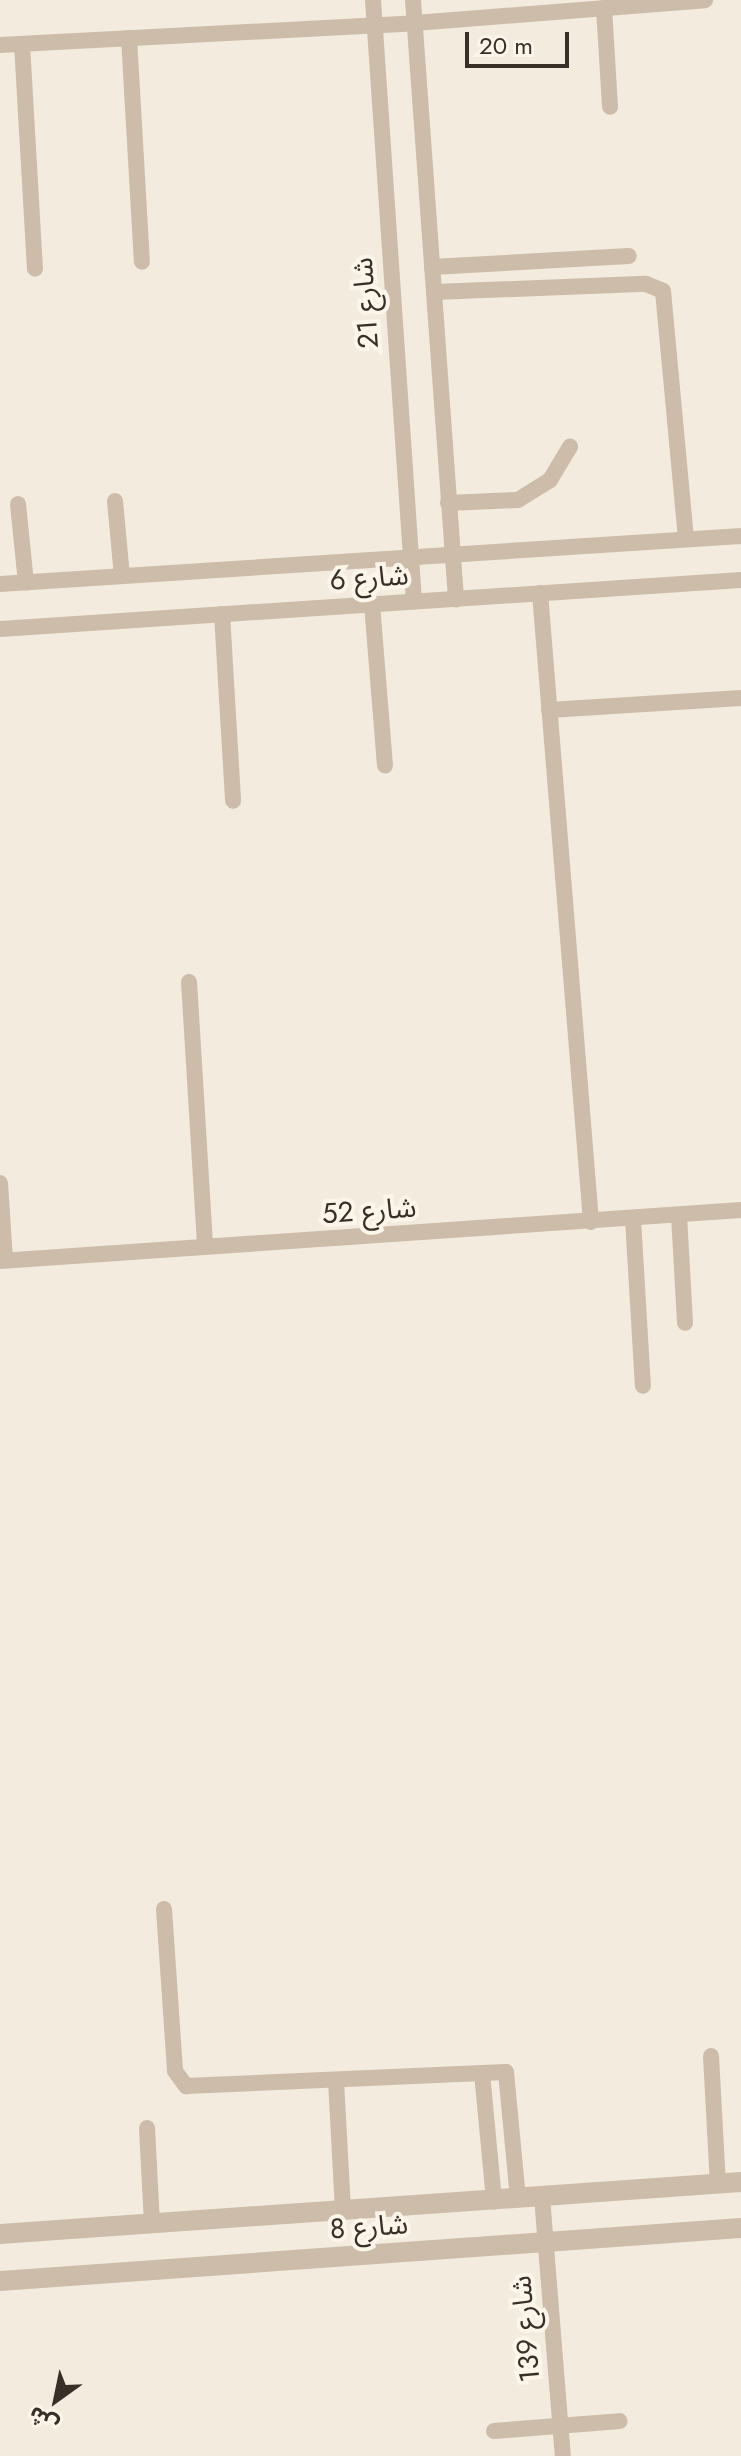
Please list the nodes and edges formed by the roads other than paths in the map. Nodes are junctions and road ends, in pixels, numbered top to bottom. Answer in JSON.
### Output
{"nodes":[{"id":1,"x":373,"y":0,"type":"edge"},
{"id":2,"x":413,"y":0,"type":"edge"},
{"id":3,"x":705,"y":0,"type":"edge"},
{"id":4,"x":604,"y":8,"type":"junction"},
{"id":5,"x":415,"y":23,"type":"junction"},
{"id":6,"x":375,"y":25,"type":"junction"},
{"id":7,"x":129,"y":38,"type":"junction"},
{"id":8,"x":22,"y":44,"type":"junction"},
{"id":9,"x":0,"y":45,"type":"edge"},
{"id":10,"x":610,"y":107,"type":"dead end"},
{"id":11,"x":629,"y":256,"type":"dead end"},
{"id":12,"x":142,"y":262,"type":"dead end"},
{"id":13,"x":432,"y":267,"type":"junction"},
{"id":14,"x":35,"y":269,"type":"dead end"},
{"id":15,"x":434,"y":292,"type":"junction"},
{"id":16,"x":570,"y":447,"type":"dead end"},
{"id":17,"x":115,"y":501,"type":"dead end"},
{"id":18,"x":448,"y":503,"type":"junction"},
{"id":19,"x":18,"y":504,"type":"dead end"},
{"id":20,"x":741,"y":536,"type":"edge"},
{"id":21,"x":686,"y":539,"type":"junction"},
{"id":22,"x":452,"y":555,"type":"junction"},
{"id":23,"x":409,"y":557,"type":"junction"},
{"id":24,"x":122,"y":576,"type":"junction"},
{"id":25,"x":741,"y":580,"type":"edge"},
{"id":26,"x":26,"y":583,"type":"junction"},
{"id":27,"x":0,"y":584,"type":"edge"},
{"id":28,"x":540,"y":593,"type":"junction"},
{"id":29,"x":456,"y":599,"type":"junction"},
{"id":30,"x":414,"y":602,"type":"junction"},
{"id":31,"x":372,"y":604,"type":"junction"},
{"id":32,"x":222,"y":614,"type":"junction"},
{"id":33,"x":0,"y":629,"type":"edge"},
{"id":34,"x":741,"y":698,"type":"edge"},
{"id":35,"x":549,"y":710,"type":"junction"},
{"id":36,"x":385,"y":765,"type":"dead end"},
{"id":37,"x":233,"y":801,"type":"dead end"},
{"id":38,"x":189,"y":982,"type":"dead end"},
{"id":39,"x":0,"y":1183,"type":"edge"},
{"id":40,"x":741,"y":1210,"type":"edge"},
{"id":41,"x":679,"y":1215,"type":"junction"},
{"id":42,"x":633,"y":1219,"type":"junction"},
{"id":43,"x":591,"y":1222,"type":"junction"},
{"id":44,"x":205,"y":1247,"type":"junction"},
{"id":45,"x":2,"y":1261,"type":"edge"},
{"id":46,"x":685,"y":1323,"type":"dead end"},
{"id":47,"x":643,"y":1386,"type":"dead end"},
{"id":48,"x":164,"y":1909,"type":"dead end"},
{"id":49,"x":711,"y":2056,"type":"dead end"},
{"id":50,"x":482,"y":2073,"type":"junction"},
{"id":51,"x":336,"y":2081,"type":"junction"},
{"id":52,"x":147,"y":2128,"type":"dead end"},
{"id":53,"x":741,"y":2182,"type":"edge"},
{"id":54,"x":718,"y":2184,"type":"junction"},
{"id":55,"x":542,"y":2197,"type":"junction"},
{"id":56,"x":518,"y":2199,"type":"junction"},
{"id":57,"x":494,"y":2201,"type":"junction"},
{"id":58,"x":343,"y":2211,"type":"junction"},
{"id":59,"x":152,"y":2224,"type":"junction"},
{"id":60,"x":741,"y":2228,"type":"edge"},
{"id":61,"x":0,"y":2234,"type":"edge"},
{"id":62,"x":545,"y":2242,"type":"junction"},
{"id":63,"x":0,"y":2281,"type":"edge"},
{"id":64,"x":620,"y":2421,"type":"dead end"},
{"id":65,"x":561,"y":2426,"type":"junction"},
{"id":66,"x":494,"y":2431,"type":"dead end"},
{"id":67,"x":563,"y":2456,"type":"edge"}],
"edges":[{"from":1,"to":6,"type":"lane","name":"شارع 21"},
{"from":2,"to":5,"type":"lane"},
{"from":3,"to":4,"type":"lane"},
{"from":4,"to":5,"type":"lane"},
{"from":4,"to":10,"type":"lane"},
{"from":5,"to":6,"type":"lane"},
{"from":5,"to":13,"type":"lane"},
{"from":6,"to":7,"type":"lane"},
{"from":6,"to":23,"type":"lane","name":"شارع 21"},
{"from":7,"to":8,"type":"lane"},
{"from":7,"to":12,"type":"lane"},
{"from":8,"to":9,"type":"lane"},
{"from":8,"to":14,"type":"lane"},
{"from":11,"to":13,"type":"lane"},
{"from":13,"to":15,"type":"lane"},
{"from":15,"to":18,"type":"lane"},
{"from":15,"to":21,"type":"lane"},
{"from":16,"to":18,"type":"lane"},
{"from":17,"to":24,"type":"lane"},
{"from":18,"to":22,"type":"lane"},
{"from":19,"to":26,"type":"lane"},
{"from":20,"to":21,"type":"lane","name":"شارع 6"},
{"from":21,"to":22,"type":"lane","name":"شارع 6"},
{"from":22,"to":23,"type":"lane","name":"شارع 6"},
{"from":22,"to":29,"type":"lane"},
{"from":23,"to":24,"type":"lane","name":"شارع 6"},
{"from":23,"to":30,"type":"lane","name":"شارع 21"},
{"from":24,"to":26,"type":"lane","name":"شارع 6"},
{"from":25,"to":28,"type":"lane","name":"شارع 6"},
{"from":26,"to":27,"type":"lane","name":"شارع 6"},
{"from":28,"to":29,"type":"lane","name":"شارع 6"},
{"from":28,"to":35,"type":"lane"},
{"from":29,"to":30,"type":"lane","name":"شارع 6"},
{"from":30,"to":31,"type":"lane","name":"شارع 6"},
{"from":31,"to":32,"type":"lane","name":"شارع 6"},
{"from":31,"to":36,"type":"lane"},
{"from":32,"to":33,"type":"lane","name":"شارع 6"},
{"from":32,"to":37,"type":"lane"},
{"from":34,"to":35,"type":"lane"},
{"from":35,"to":43,"type":"lane"},
{"from":38,"to":44,"type":"lane"},
{"from":39,"to":45,"type":"lane"},
{"from":40,"to":41,"type":"lane","name":"شارع 52"},
{"from":41,"to":42,"type":"lane","name":"شارع 52"},
{"from":41,"to":46,"type":"lane"},
{"from":42,"to":43,"type":"lane","name":"شارع 52"},
{"from":42,"to":47,"type":"lane"},
{"from":43,"to":44,"type":"lane","name":"شارع 52"},
{"from":44,"to":45,"type":"lane","name":"شارع 52"},
{"from":48,"to":51,"type":"lane"},
{"from":49,"to":54,"type":"lane"},
{"from":50,"to":51,"type":"lane"},
{"from":50,"to":56,"type":"lane"},
{"from":50,"to":57,"type":"lane"},
{"from":51,"to":58,"type":"lane"},
{"from":52,"to":59,"type":"lane"},
{"from":53,"to":54,"type":"street","name":"شارع 8"},
{"from":54,"to":55,"type":"street","name":"شارع 8"},
{"from":55,"to":56,"type":"street","name":"شارع 8"},
{"from":55,"to":62,"type":"lane","name":"شارع 139"},
{"from":56,"to":57,"type":"street","name":"شارع 8"},
{"from":57,"to":58,"type":"street","name":"شارع 8"},
{"from":58,"to":59,"type":"street","name":"شارع 8"},
{"from":59,"to":61,"type":"street","name":"شارع 8"},
{"from":60,"to":62,"type":"street","name":"شارع 8"},
{"from":62,"to":63,"type":"street","name":"شارع 8"},
{"from":62,"to":65,"type":"lane","name":"شارع 139"},
{"from":64,"to":65,"type":"lane"},
{"from":65,"to":66,"type":"lane"},
{"from":65,"to":67,"type":"lane","name":"شارع 139"}]}
